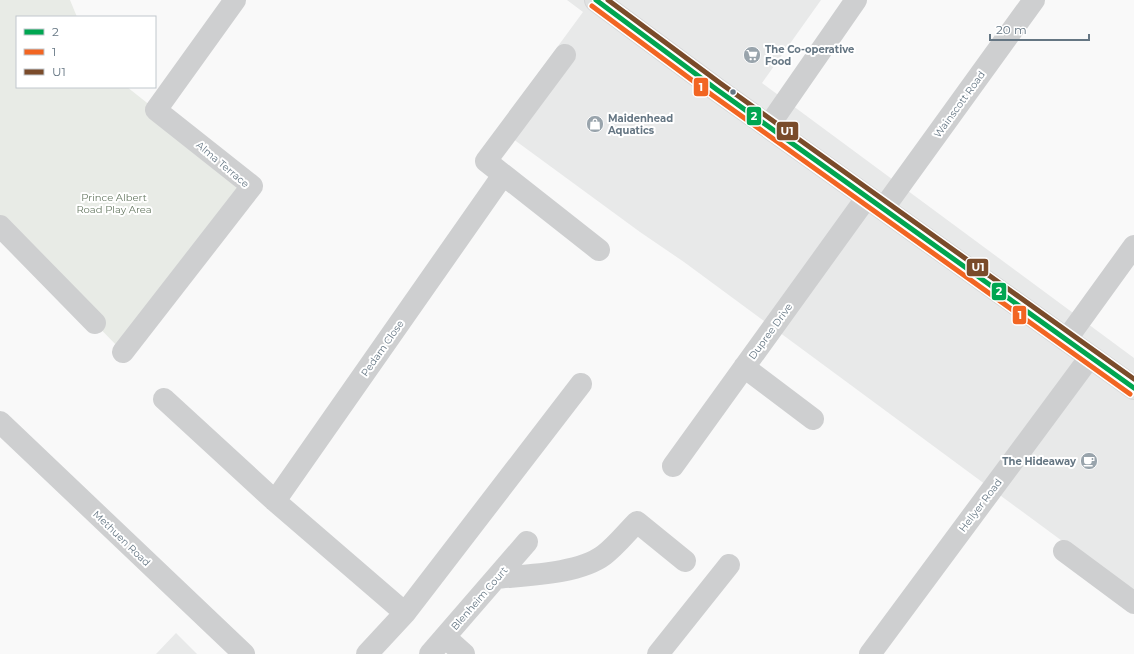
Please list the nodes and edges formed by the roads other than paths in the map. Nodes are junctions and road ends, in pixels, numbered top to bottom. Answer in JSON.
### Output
{"nodes":[{"id":1,"x":235,"y":0,"type":"edge"},
{"id":2,"x":596,"y":0,"type":"edge"},
{"id":3,"x":856,"y":0,"type":"edge"},
{"id":4,"x":1034,"y":0,"type":"edge"},
{"id":5,"x":565,"y":55,"type":"dead end"},
{"id":6,"x":768,"y":127,"type":"junction"},
{"id":7,"x":503,"y":175,"type":"junction"},
{"id":8,"x":875,"y":203,"type":"junction"},
{"id":9,"x":0,"y":226,"type":"edge"},
{"id":10,"x":1134,"y":246,"type":"edge"},
{"id":11,"x":599,"y":250,"type":"dead end"},
{"id":12,"x":95,"y":323,"type":"dead end"},
{"id":13,"x":1066,"y":340,"type":"junction"},
{"id":14,"x":123,"y":352,"type":"dead end"},
{"id":15,"x":1090,"y":357,"type":"junction"},
{"id":16,"x":744,"y":367,"type":"junction"},
{"id":17,"x":581,"y":384,"type":"dead end"},
{"id":18,"x":1134,"y":388,"type":"edge"},
{"id":19,"x":164,"y":399,"type":"dead end"},
{"id":20,"x":813,"y":419,"type":"dead end"},
{"id":21,"x":0,"y":422,"type":"edge"},
{"id":22,"x":673,"y":466,"type":"dead end"},
{"id":23,"x":275,"y":501,"type":"junction"},
{"id":24,"x":527,"y":542,"type":"dead end"},
{"id":25,"x":1064,"y":551,"type":"dead end"},
{"id":26,"x":685,"y":561,"type":"dead end"},
{"id":27,"x":729,"y":565,"type":"dead end"},
{"id":28,"x":496,"y":578,"type":"junction"},
{"id":29,"x":1134,"y":603,"type":"edge"},
{"id":30,"x":405,"y":613,"type":"junction"},
{"id":31,"x":445,"y":637,"type":"junction"},
{"id":32,"x":244,"y":654,"type":"edge"},
{"id":33,"x":367,"y":654,"type":"edge"},
{"id":34,"x":430,"y":654,"type":"edge"},
{"id":35,"x":464,"y":654,"type":"edge"},
{"id":36,"x":658,"y":654,"type":"edge"},
{"id":37,"x":870,"y":654,"type":"edge"}],
"edges":[{"from":1,"to":14,"type":"street","name":"Alma Terrace"},
{"from":2,"to":6,"type":"main road"},
{"from":3,"to":6,"type":"street"},
{"from":4,"to":8,"type":"street","name":"Wainscott Road"},
{"from":5,"to":7,"type":"street"},
{"from":6,"to":8,"type":"main road"},
{"from":7,"to":11,"type":"street"},
{"from":7,"to":23,"type":"street","name":"Pedam Close"},
{"from":8,"to":13,"type":"main road"},
{"from":8,"to":16,"type":"street","name":"Dupree Drive"},
{"from":9,"to":12,"type":"street"},
{"from":10,"to":13,"type":"street"},
{"from":13,"to":15,"type":"main road"},
{"from":15,"to":18,"type":"main road"},
{"from":15,"to":37,"type":"street","name":"Hellyer Road"},
{"from":16,"to":20,"type":"street"},
{"from":16,"to":22,"type":"street","name":"Dupree Drive"},
{"from":17,"to":30,"type":"street"},
{"from":19,"to":23,"type":"street"},
{"from":21,"to":32,"type":"street","name":"Methuen Road"},
{"from":23,"to":30,"type":"street"},
{"from":24,"to":28,"type":"street","name":"Blenheim Court"},
{"from":25,"to":29,"type":"street"},
{"from":26,"to":28,"type":"street"},
{"from":27,"to":36,"type":"street"},
{"from":28,"to":31,"type":"street","name":"Blenheim Court"},
{"from":30,"to":33,"type":"street"},
{"from":31,"to":34,"type":"street","name":"Blenheim Court"},
{"from":31,"to":35,"type":"street"}]}
